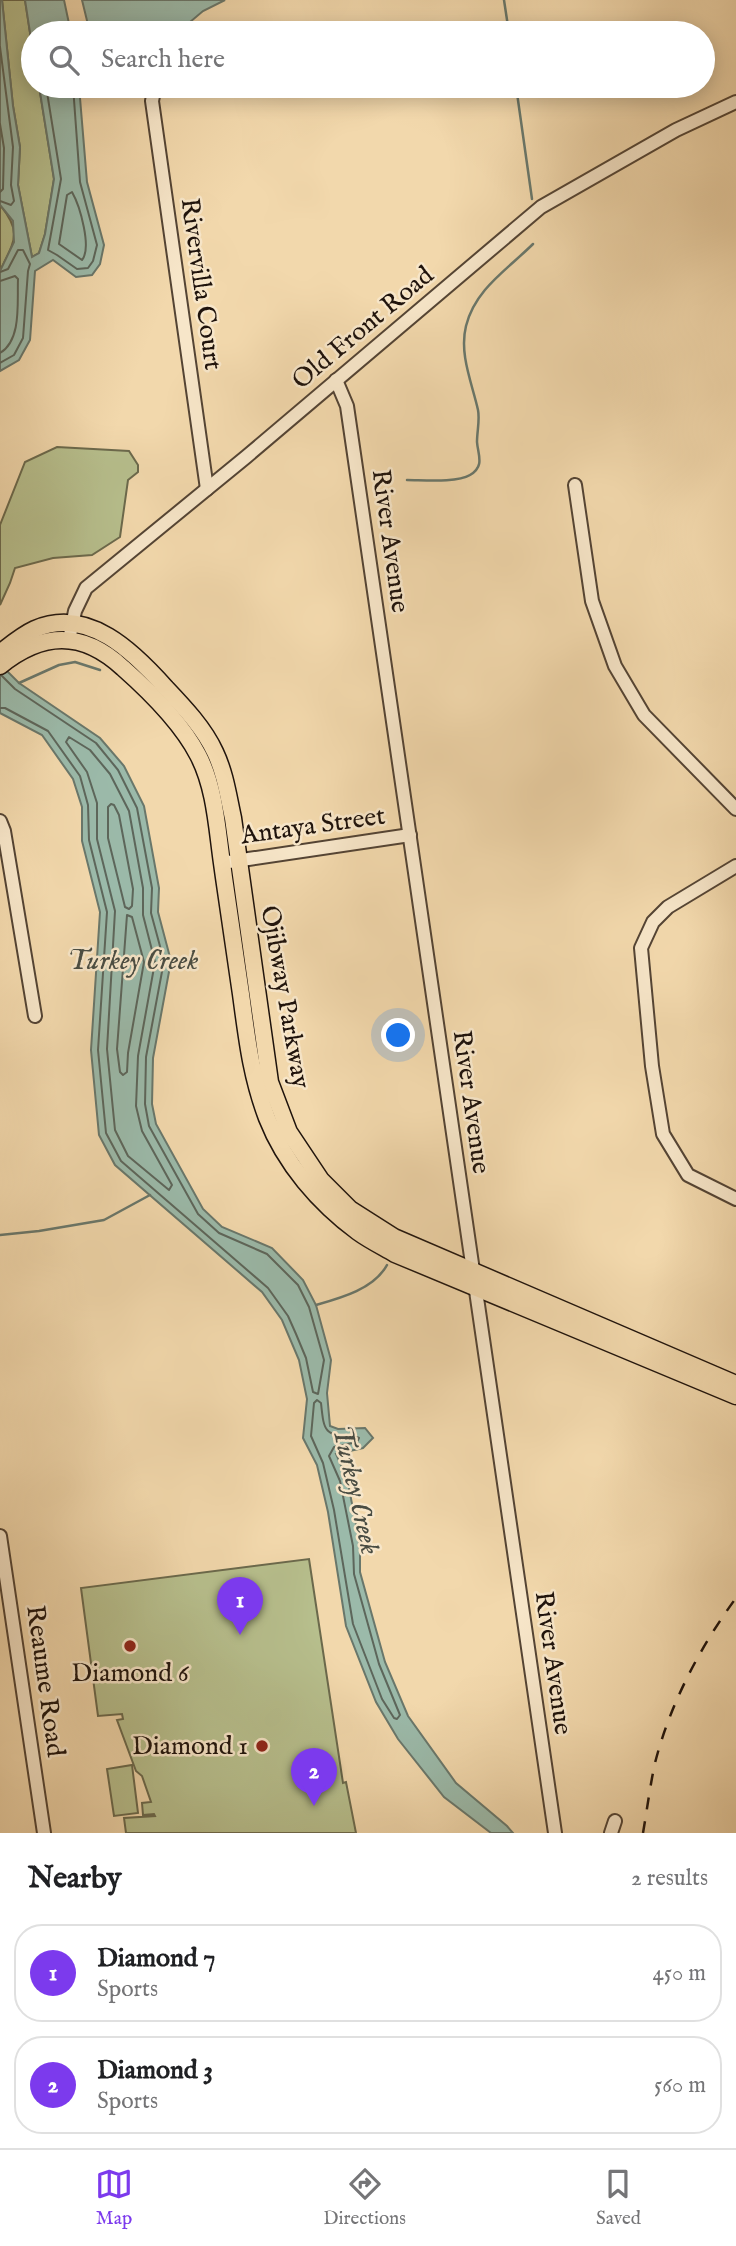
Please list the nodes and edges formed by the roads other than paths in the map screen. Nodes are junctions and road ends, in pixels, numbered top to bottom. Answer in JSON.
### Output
{"nodes":[{"id":1,"x":153,"y":98,"type":"edge"},
{"id":2,"x":736,"y":102,"type":"edge"},
{"id":3,"x":336,"y":380,"type":"junction"},
{"id":4,"x":575,"y":485,"type":"dead end"},
{"id":5,"x":206,"y":489,"type":"junction"},
{"id":6,"x":73,"y":623,"type":"junction"},
{"id":7,"x":69,"y":640,"type":"junction"},
{"id":8,"x":3,"y":657,"type":"edge"},
{"id":9,"x":736,"y":808,"type":"edge"},
{"id":10,"x":0,"y":821,"type":"edge"},
{"id":11,"x":410,"y":835,"type":"junction"},
{"id":12,"x":230,"y":861,"type":"junction"},
{"id":13,"x":736,"y":866,"type":"edge"},
{"id":14,"x":35,"y":1016,"type":"dead end"},
{"id":15,"x":736,"y":1199,"type":"edge"},
{"id":16,"x":474,"y":1278,"type":"junction"},
{"id":17,"x":736,"y":1384,"type":"edge"},
{"id":18,"x":736,"y":1396,"type":"edge"},
{"id":19,"x":0,"y":1536,"type":"edge"},
{"id":20,"x":2,"y":1564,"type":"edge"},
{"id":21,"x":44,"y":1833,"type":"edge"},
{"id":22,"x":555,"y":1833,"type":"edge"}],
"edges":[{"from":1,"to":5,"type":"street","name":"Rivervilla Court"},
{"from":2,"to":3,"type":"street","name":"Old Front Road"},
{"from":3,"to":5,"type":"street","name":"Old Front Road"},
{"from":3,"to":11,"type":"street","name":"River Avenue"},
{"from":4,"to":9,"type":"street"},
{"from":5,"to":6,"type":"street","name":"Old Front Road"},
{"from":6,"to":7,"type":"street","name":"Old Front Road"},
{"from":6,"to":8,"type":"main road","name":"Ojibway Parkway"},
{"from":6,"to":12,"type":"main road","name":"Ojibway Parkway"},
{"from":7,"to":8,"type":"main road","name":"Ojibway Parkway"},
{"from":7,"to":12,"type":"main road","name":"Ojibway Parkway"},
{"from":10,"to":14,"type":"street"},
{"from":11,"to":12,"type":"street","name":"Antaya Street"},
{"from":11,"to":16,"type":"street","name":"River Avenue"},
{"from":12,"to":16,"type":"main road","name":"Ojibway Parkway"},
{"from":13,"to":15,"type":"street"},
{"from":16,"to":17,"type":"main road","name":"Ojibway Parkway"},
{"from":16,"to":18,"type":"main road","name":"Ojibway Parkway"},
{"from":16,"to":22,"type":"street","name":"River Avenue"},
{"from":19,"to":20,"type":"street","name":"Reaume Road"},
{"from":20,"to":21,"type":"street","name":"Reaume Road"}]}
